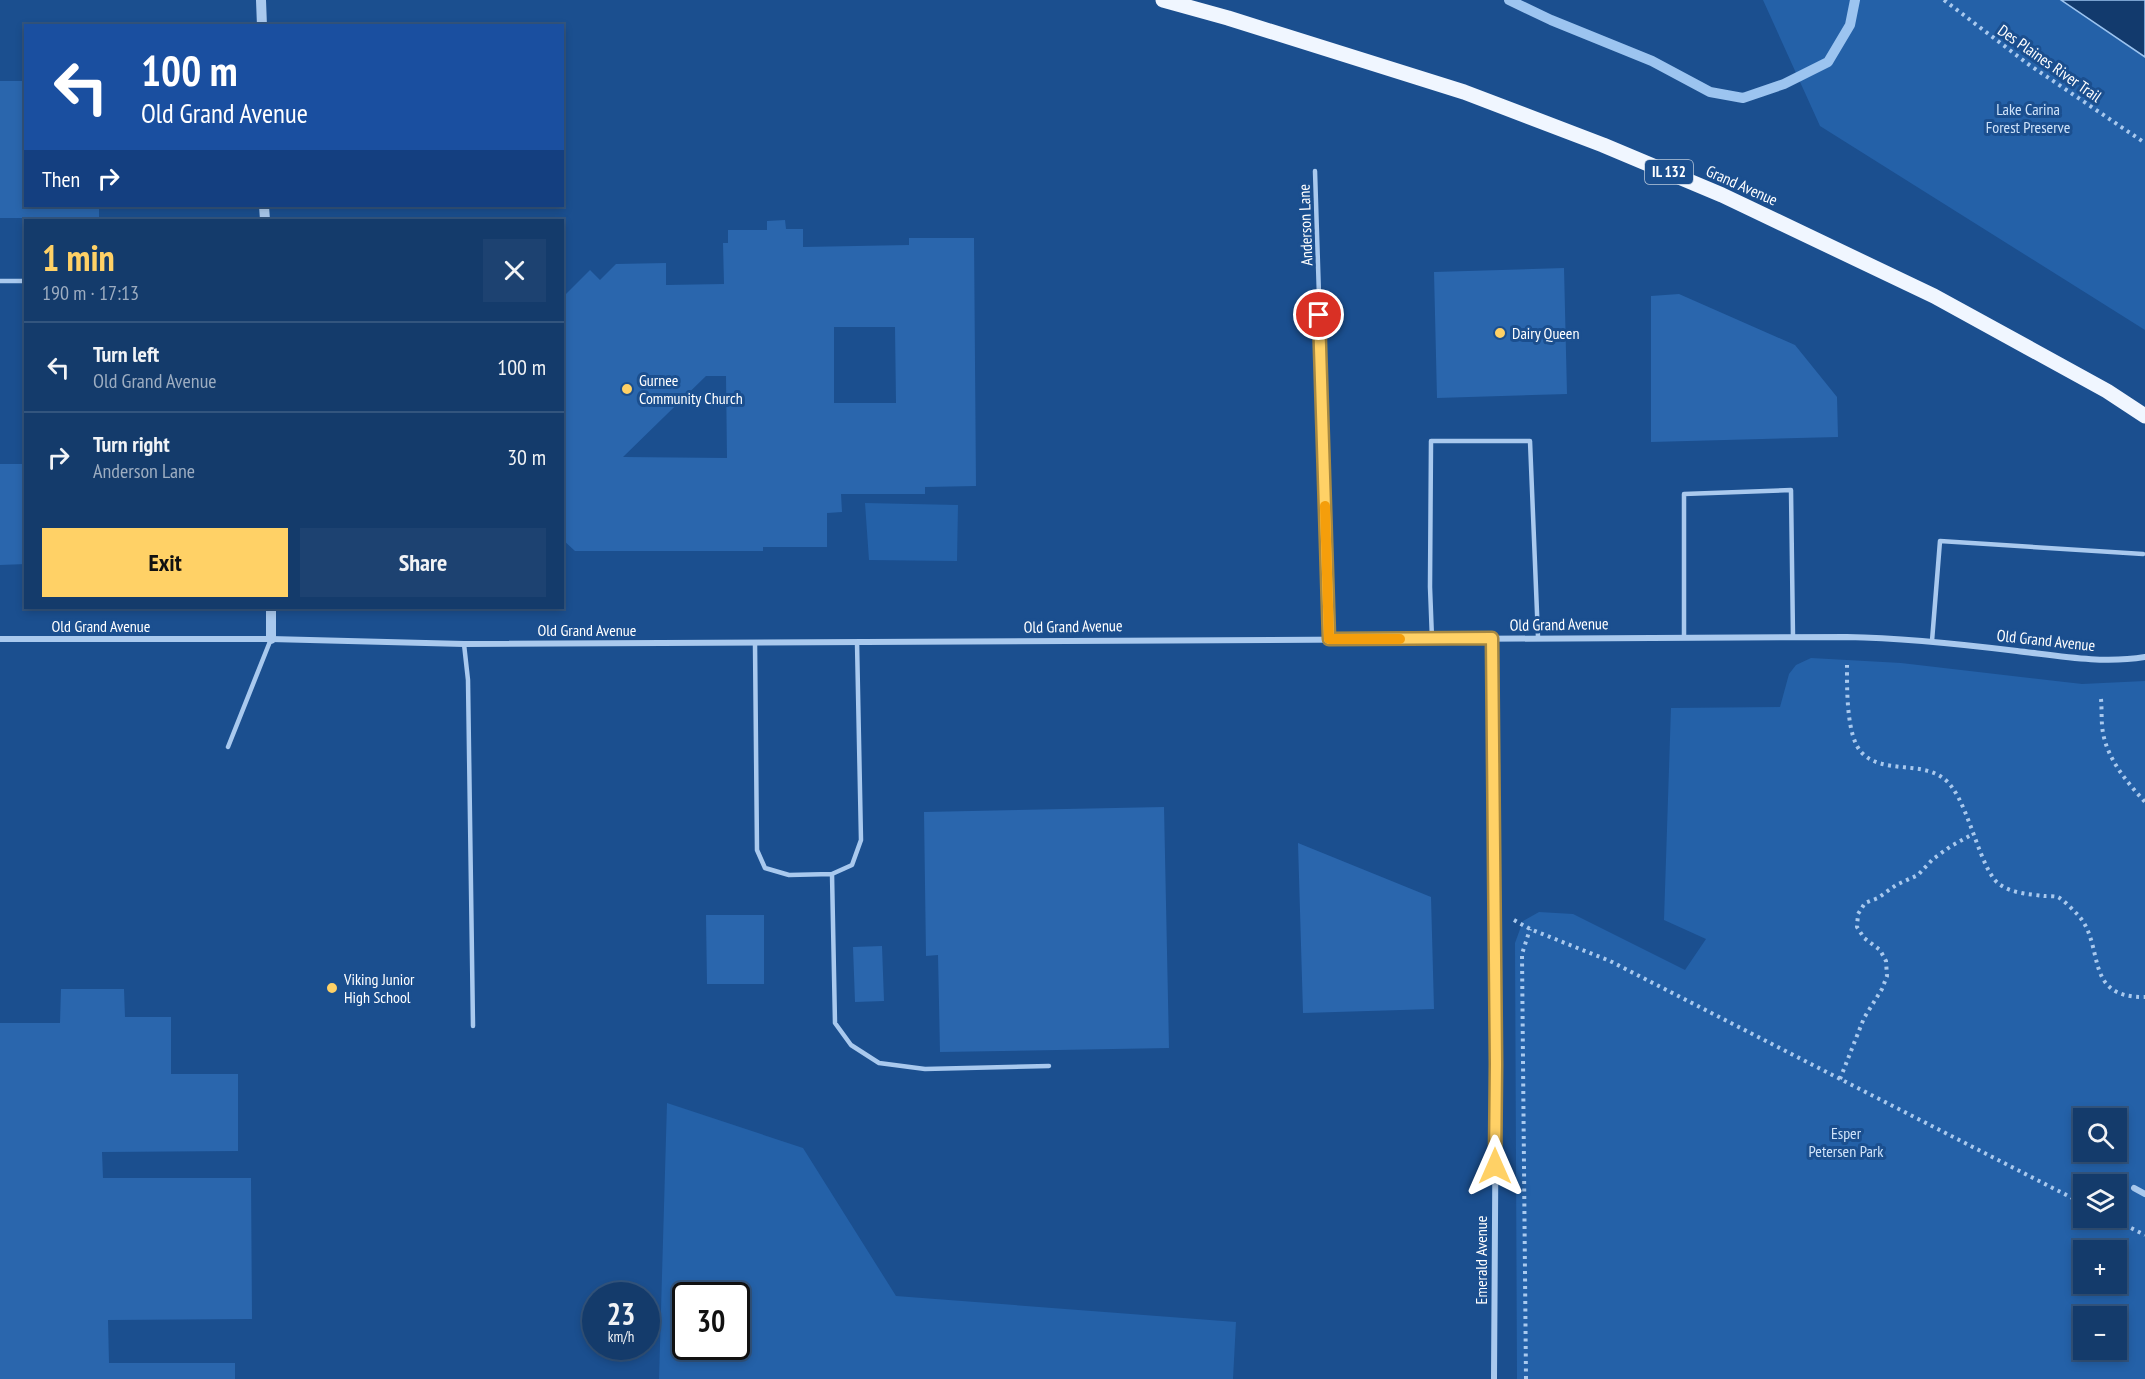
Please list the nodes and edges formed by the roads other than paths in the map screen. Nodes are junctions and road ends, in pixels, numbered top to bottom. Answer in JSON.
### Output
{"nodes":[{"id":1,"x":261,"y":0,"type":"edge"},
{"id":2,"x":1163,"y":0,"type":"edge"},
{"id":3,"x":262,"y":24,"type":"edge"},
{"id":4,"x":1315,"y":171,"type":"dead end"},
{"id":5,"x":24,"y":281,"type":"edge"},
{"id":6,"x":0,"y":282,"type":"edge"},
{"id":7,"x":2145,"y":416,"type":"edge"},
{"id":8,"x":2144,"y":554,"type":"dead end"},
{"id":9,"x":271,"y":609,"type":"edge"},
{"id":10,"x":1684,"y":636,"type":"junction"},
{"id":11,"x":1538,"y":637,"type":"junction"},
{"id":12,"x":1793,"y":637,"type":"junction"},
{"id":13,"x":1492,"y":638,"type":"junction"},
{"id":14,"x":0,"y":639,"type":"edge"},
{"id":15,"x":272,"y":639,"type":"junction"},
{"id":16,"x":1329,"y":639,"type":"junction"},
{"id":17,"x":1432,"y":639,"type":"junction"},
{"id":18,"x":1932,"y":641,"type":"junction"},
{"id":19,"x":857,"y":642,"type":"junction"},
{"id":20,"x":755,"y":643,"type":"junction"},
{"id":21,"x":464,"y":644,"type":"junction"},
{"id":22,"x":2145,"y":657,"type":"edge"},
{"id":23,"x":228,"y":747,"type":"dead end"},
{"id":24,"x":832,"y":874,"type":"junction"},
{"id":25,"x":473,"y":1026,"type":"dead end"},
{"id":26,"x":1049,"y":1066,"type":"dead end"},
{"id":27,"x":2134,"y":1188,"type":"dead end"},
{"id":28,"x":2145,"y":1194,"type":"edge"},
{"id":29,"x":1494,"y":1379,"type":"edge"}],
"edges":[{"from":1,"to":3,"type":"street"},
{"from":2,"to":7,"type":"main road","name":"Grand Avenue","number":"IL 132"},
{"from":4,"to":16,"type":"lane","name":"Anderson Lane"},
{"from":5,"to":6,"type":"lane"},
{"from":8,"to":18,"type":"lane"},
{"from":9,"to":15,"type":"street"},
{"from":10,"to":11,"type":"street","name":"Old Grand Avenue"},
{"from":10,"to":12,"type":"street","name":"Old Grand Avenue"},
{"from":10,"to":12,"type":"lane"},
{"from":11,"to":13,"type":"street","name":"Old Grand Avenue"},
{"from":11,"to":17,"type":"lane"},
{"from":12,"to":18,"type":"street","name":"Old Grand Avenue"},
{"from":13,"to":17,"type":"street","name":"Old Grand Avenue"},
{"from":13,"to":29,"type":"street","name":"Emerald Avenue"},
{"from":14,"to":15,"type":"street","name":"Old Grand Avenue"},
{"from":15,"to":21,"type":"street","name":"Old Grand Avenue"},
{"from":15,"to":23,"type":"lane"},
{"from":16,"to":17,"type":"street","name":"Old Grand Avenue"},
{"from":16,"to":19,"type":"street","name":"Old Grand Avenue"},
{"from":18,"to":22,"type":"street","name":"Old Grand Avenue"},
{"from":19,"to":20,"type":"street","name":"Old Grand Avenue"},
{"from":19,"to":24,"type":"lane"},
{"from":20,"to":21,"type":"street","name":"Old Grand Avenue"},
{"from":20,"to":24,"type":"lane"},
{"from":21,"to":25,"type":"lane"},
{"from":24,"to":26,"type":"lane"},
{"from":27,"to":28,"type":"street"}]}
